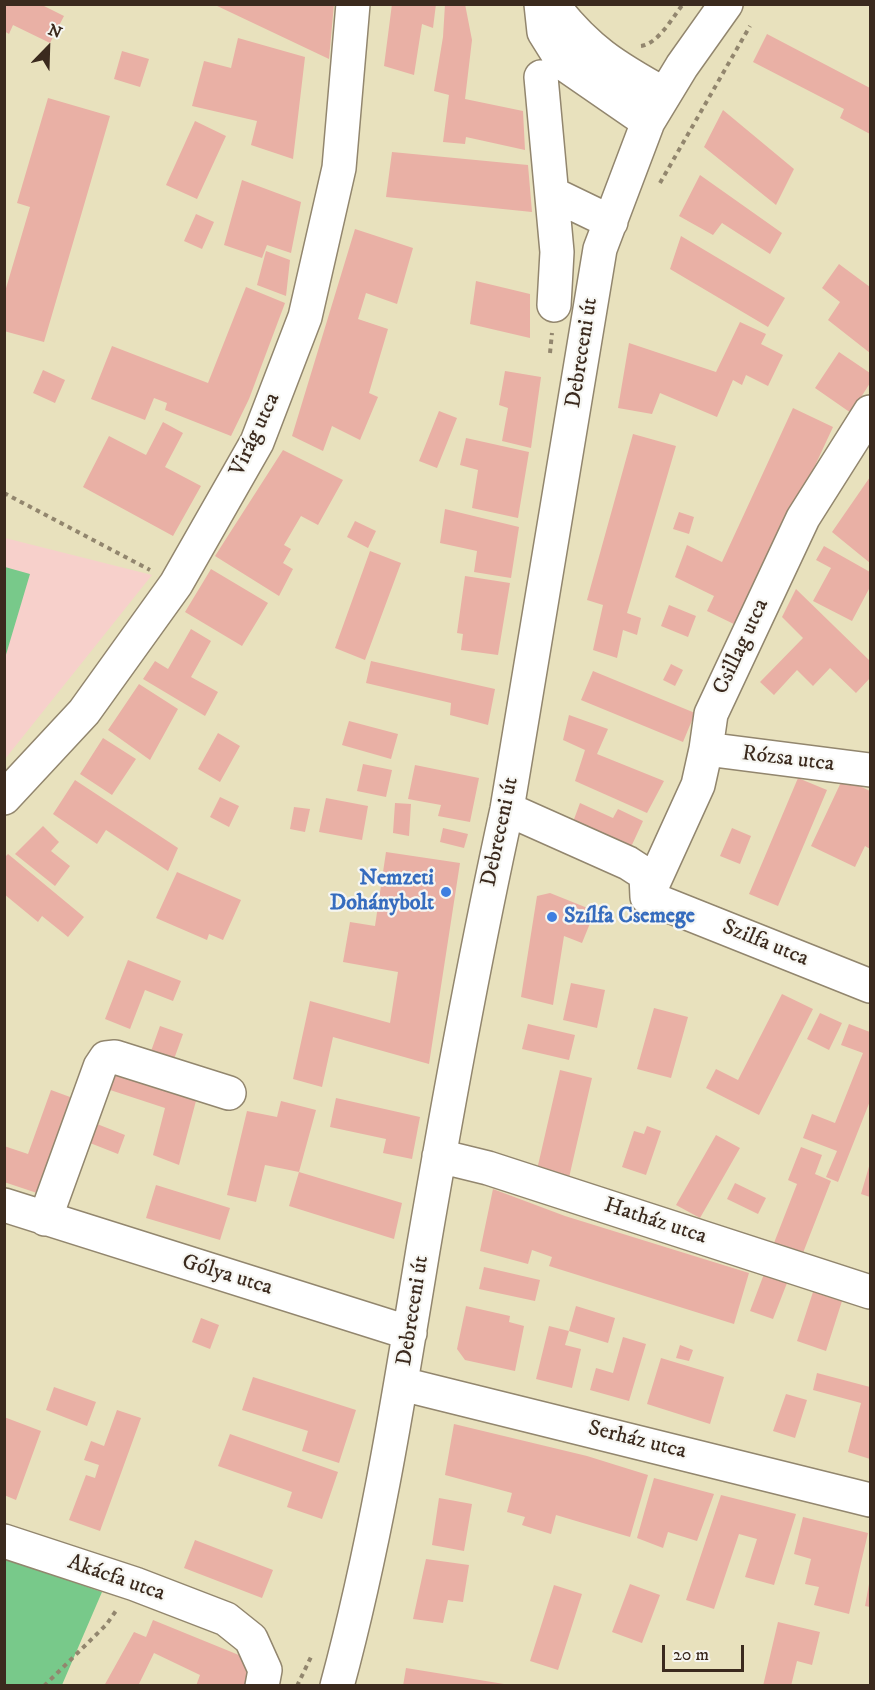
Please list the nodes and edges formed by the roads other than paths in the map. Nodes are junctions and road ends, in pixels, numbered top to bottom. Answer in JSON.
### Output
{"nodes":[{"id":1,"x":353,"y":4,"type":"edge"},
{"id":2,"x":541,"y":4,"type":"edge"},
{"id":3,"x":552,"y":4,"type":"edge"},
{"id":4,"x":726,"y":4,"type":"edge"},
{"id":5,"x":541,"y":77,"type":"dead end"},
{"id":6,"x":663,"y":94,"type":"junction"},
{"id":7,"x":648,"y":122,"type":"junction"},
{"id":8,"x":553,"y":194,"type":"junction"},
{"id":9,"x":611,"y":222,"type":"junction"},
{"id":10,"x":554,"y":306,"type":"road end"},
{"id":11,"x":870,"y":412,"type":"edge"},
{"id":12,"x":706,"y":749,"type":"junction"},
{"id":13,"x":870,"y":770,"type":"edge"},
{"id":14,"x":4,"y":798,"type":"edge"},
{"id":15,"x":505,"y":818,"type":"junction"},
{"id":16,"x":646,"y":885,"type":"junction"},
{"id":17,"x":870,"y":986,"type":"edge"},
{"id":18,"x":230,"y":1093,"type":"dead end"},
{"id":19,"x":439,"y":1156,"type":"junction"},
{"id":20,"x":4,"y":1205,"type":"edge"},
{"id":21,"x":45,"y":1219,"type":"junction"},
{"id":22,"x":870,"y":1292,"type":"edge"},
{"id":23,"x":410,"y":1333,"type":"junction"},
{"id":24,"x":402,"y":1384,"type":"junction"},
{"id":25,"x":870,"y":1500,"type":"edge"},
{"id":26,"x":4,"y":1540,"type":"edge"},
{"id":27,"x":262,"y":1686,"type":"edge"},
{"id":28,"x":337,"y":1686,"type":"edge"}],
"edges":[{"from":1,"to":14,"type":"street","name":"Virág utca"},
{"from":2,"to":7,"type":"street"},
{"from":3,"to":6,"type":"street"},
{"from":4,"to":6,"type":"street","name":"Debreceni út"},
{"from":5,"to":8,"type":"street"},
{"from":6,"to":7,"type":"street","name":"Debreceni út"},
{"from":7,"to":9,"type":"street","name":"Debreceni út"},
{"from":8,"to":9,"type":"street"},
{"from":8,"to":10,"type":"street"},
{"from":9,"to":15,"type":"street","name":"Debreceni út"},
{"from":11,"to":12,"type":"street","name":"Csillag utca"},
{"from":12,"to":13,"type":"street","name":"Rózsa utca"},
{"from":12,"to":16,"type":"street","name":"Csillag utca"},
{"from":15,"to":16,"type":"street","name":"Szilfa utca"},
{"from":15,"to":19,"type":"street","name":"Debreceni út"},
{"from":16,"to":17,"type":"street","name":"Szilfa utca"},
{"from":18,"to":21,"type":"street"},
{"from":19,"to":22,"type":"street","name":"Hatház utca"},
{"from":19,"to":23,"type":"street","name":"Debreceni út"},
{"from":20,"to":21,"type":"street","name":"Gólya utca"},
{"from":21,"to":23,"type":"street","name":"Gólya utca"},
{"from":23,"to":24,"type":"street","name":"Debreceni út"},
{"from":24,"to":25,"type":"street","name":"Serház utca"},
{"from":24,"to":28,"type":"street","name":"Debreceni út"},
{"from":26,"to":27,"type":"street","name":"Akácfa utca"}]}
